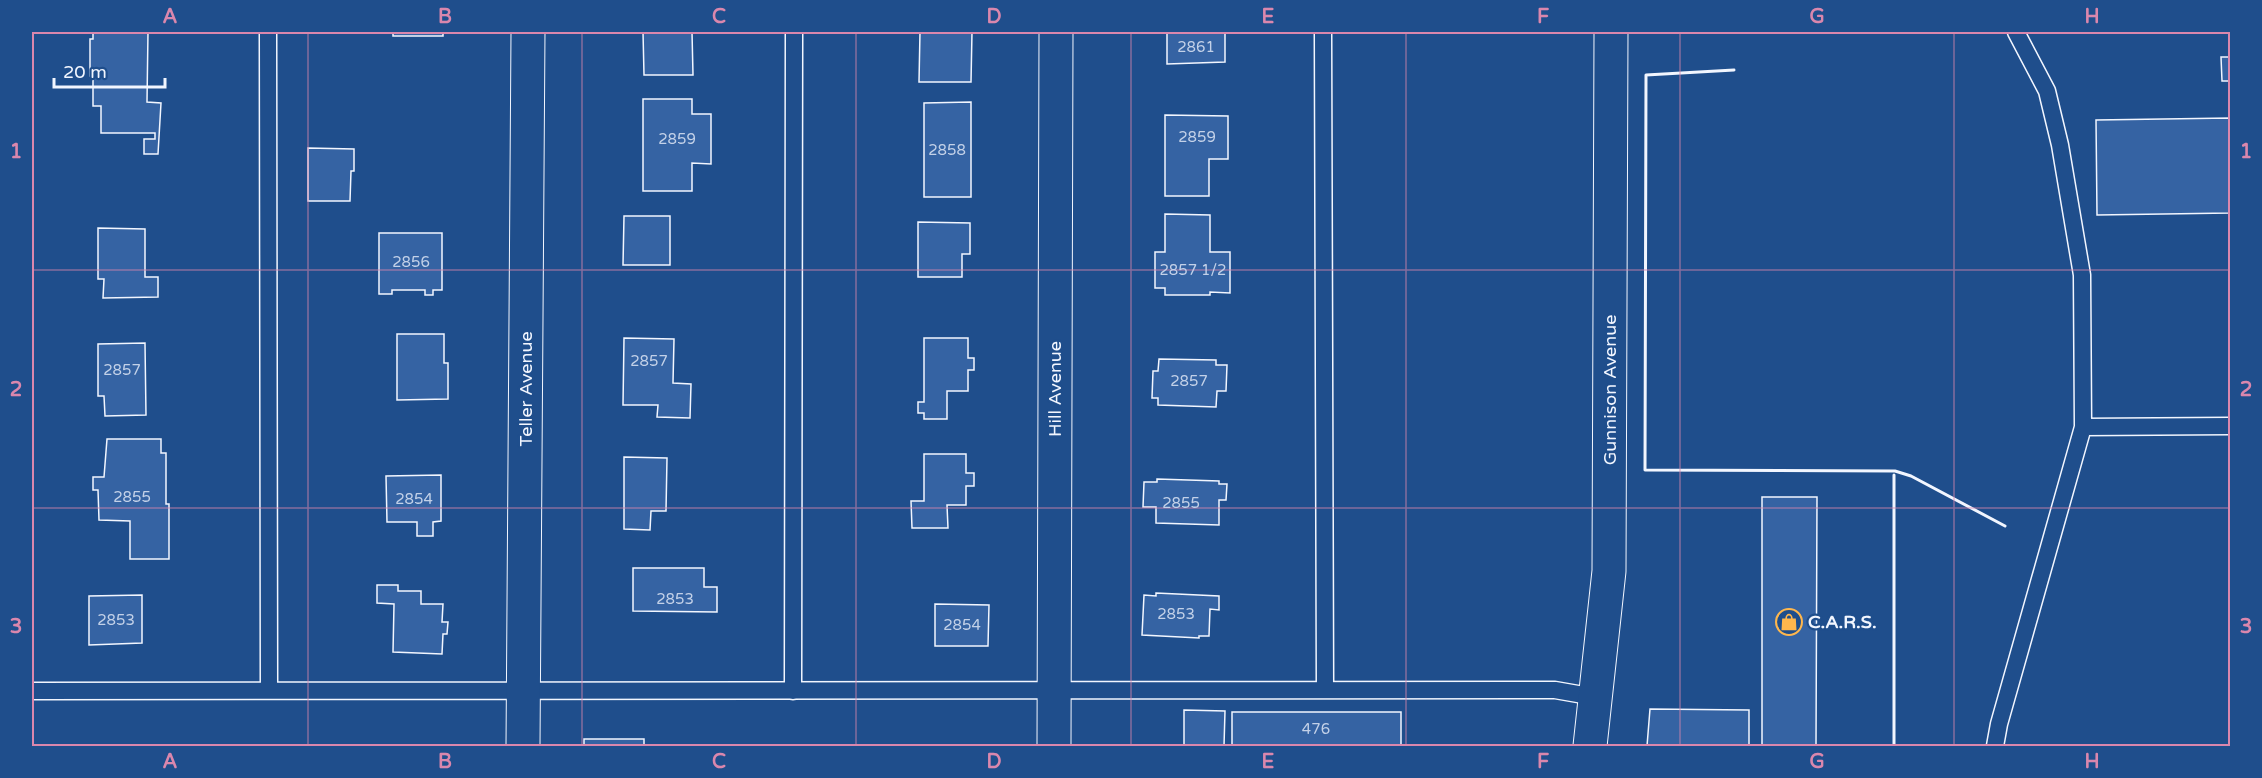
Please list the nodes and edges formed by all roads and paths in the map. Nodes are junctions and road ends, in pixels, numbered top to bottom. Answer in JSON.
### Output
{"nodes":[{"id":1,"x":268,"y":32,"type":"edge"},
{"id":2,"x":528,"y":32,"type":"edge"},
{"id":3,"x":795,"y":32,"type":"edge"},
{"id":4,"x":1056,"y":32,"type":"edge"},
{"id":5,"x":1323,"y":32,"type":"edge"},
{"id":6,"x":1617,"y":32,"type":"edge"},
{"id":7,"x":2016,"y":32,"type":"edge"},
{"id":8,"x":2230,"y":426,"type":"edge"},
{"id":9,"x":2083,"y":427,"type":"junction"},
{"id":10,"x":269,"y":690,"type":"junction"},
{"id":11,"x":1054,"y":690,"type":"junction"},
{"id":12,"x":1325,"y":690,"type":"junction"},
{"id":13,"x":32,"y":691,"type":"edge"},
{"id":14,"x":523,"y":691,"type":"junction"},
{"id":15,"x":793,"y":691,"type":"junction"},
{"id":16,"x":1595,"y":697,"type":"junction"},
{"id":17,"x":523,"y":747,"type":"edge"},
{"id":18,"x":1054,"y":747,"type":"edge"},
{"id":19,"x":1590,"y":747,"type":"edge"},
{"id":20,"x":1995,"y":747,"type":"edge"}],
"edges":[{"from":1,"to":10,"type":"lane"},
{"from":2,"to":14,"type":"street","name":"Teller Avenue"},
{"from":3,"to":15,"type":"lane"},
{"from":4,"to":11,"type":"street","name":"Hill Avenue"},
{"from":5,"to":12,"type":"lane"},
{"from":6,"to":16,"type":"street","name":"Gunnison Avenue"},
{"from":7,"to":9,"type":"lane"},
{"from":8,"to":9,"type":"lane"},
{"from":9,"to":20,"type":"lane"},
{"from":10,"to":13,"type":"lane"},
{"from":10,"to":14,"type":"lane"},
{"from":11,"to":12,"type":"lane"},
{"from":11,"to":15,"type":"lane"},
{"from":11,"to":18,"type":"street","name":"Hill Avenue"},
{"from":12,"to":16,"type":"lane"},
{"from":14,"to":15,"type":"lane"},
{"from":14,"to":17,"type":"street","name":"Teller Avenue"},
{"from":16,"to":19,"type":"street","name":"Gunnison Avenue"}]}
